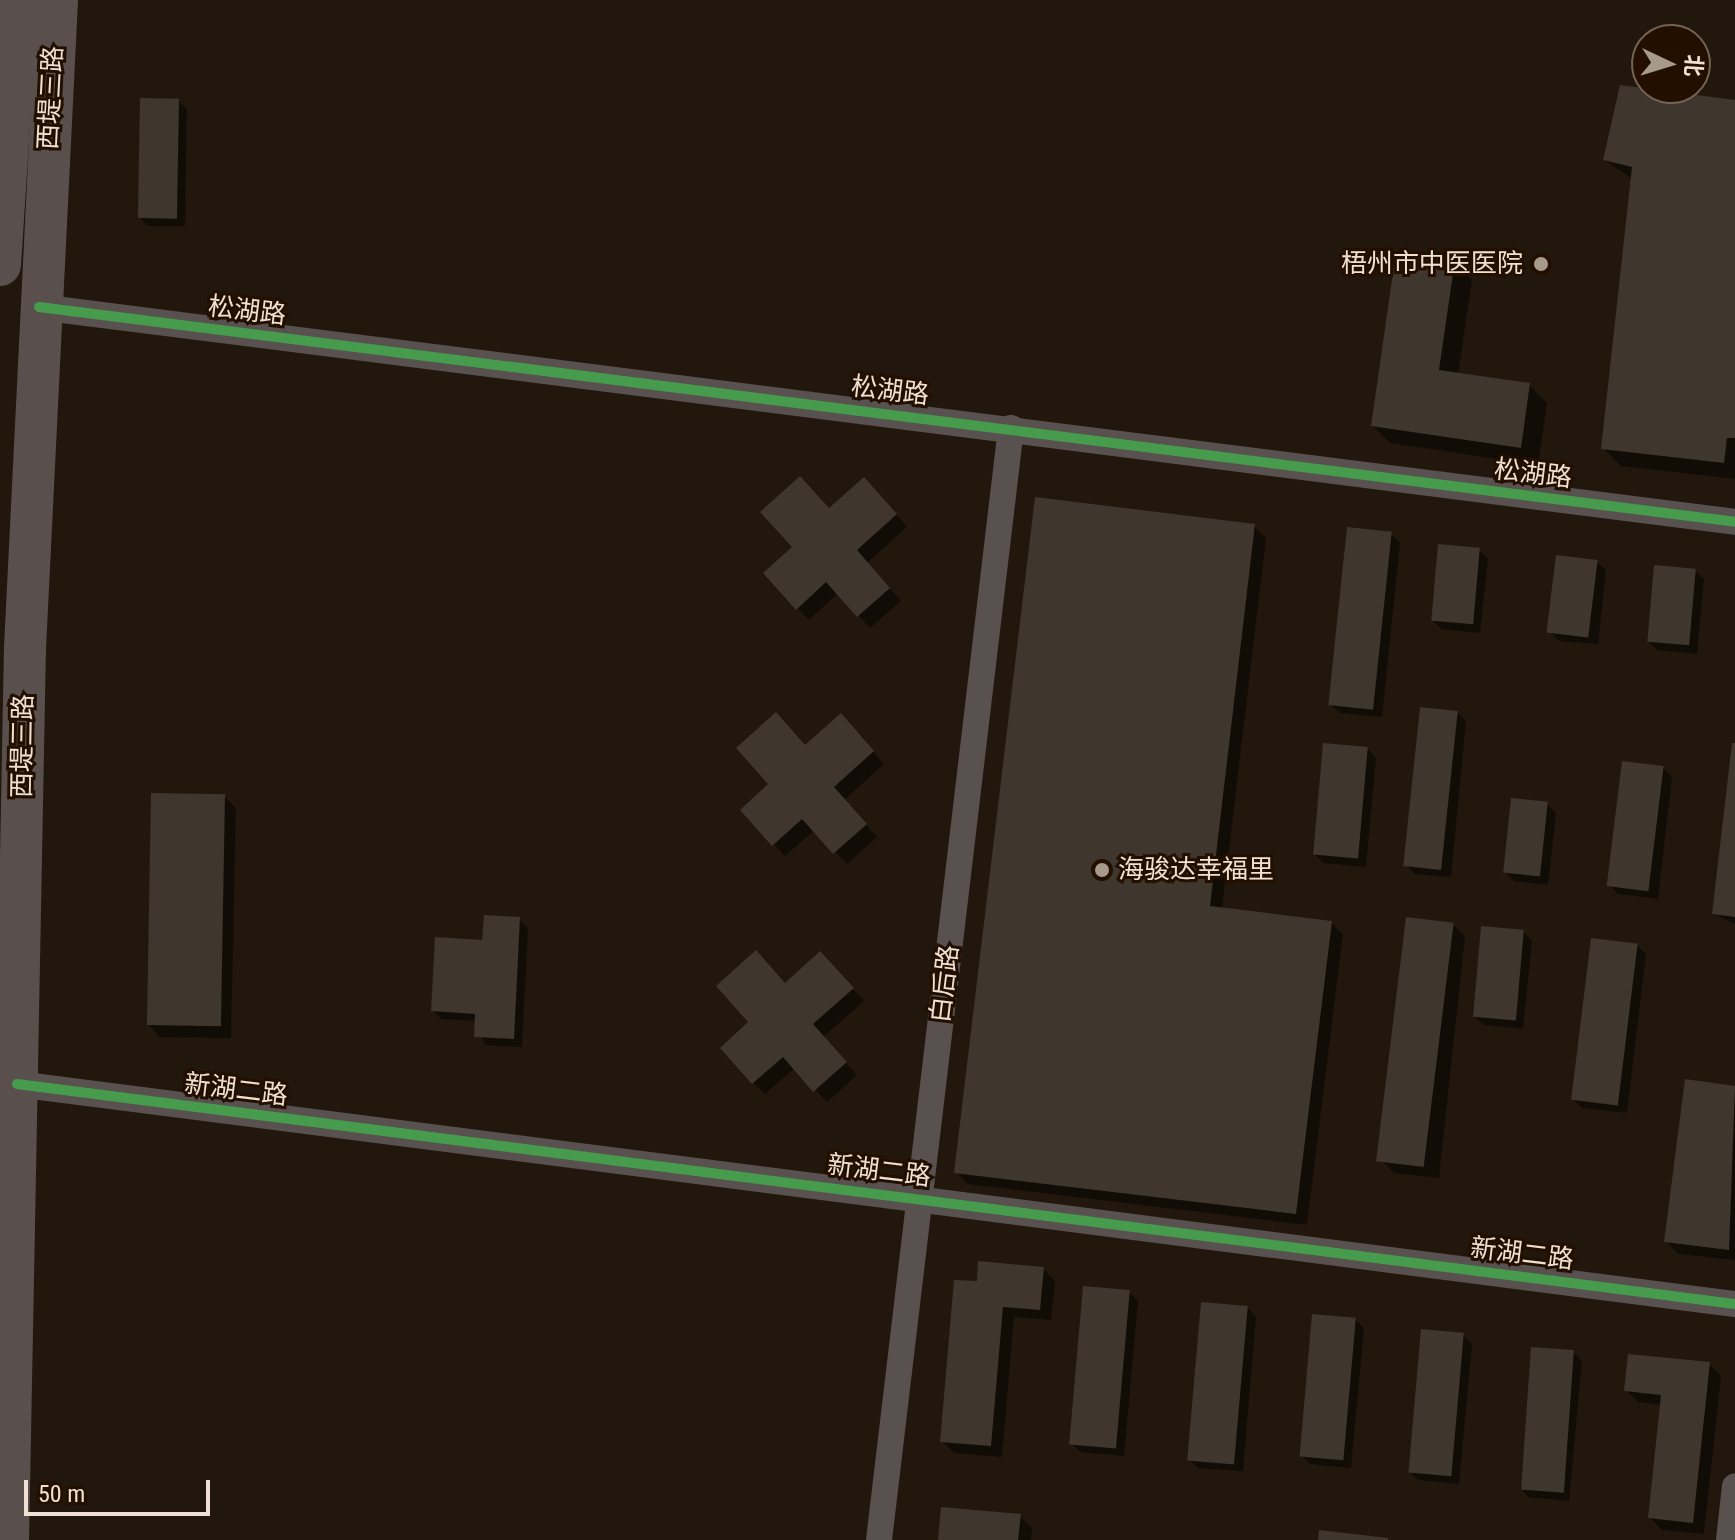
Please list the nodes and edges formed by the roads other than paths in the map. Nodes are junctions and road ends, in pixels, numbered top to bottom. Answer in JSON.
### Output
{"nodes":[{"id":1,"x":17,"y":0,"type":"edge"},
{"id":2,"x":57,"y":0,"type":"edge"},
{"id":3,"x":0,"y":265,"type":"edge"},
{"id":4,"x":39,"y":307,"type":"junction"},
{"id":5,"x":1011,"y":428,"type":"junction"},
{"id":6,"x":1735,"y":522,"type":"edge"},
{"id":7,"x":17,"y":1084,"type":"junction"},
{"id":8,"x":919,"y":1198,"type":"junction"},
{"id":9,"x":1735,"y":1304,"type":"edge"},
{"id":10,"x":1735,"y":1486,"type":"edge"},
{"id":11,"x":8,"y":1540,"type":"edge"},
{"id":12,"x":879,"y":1540,"type":"edge"},
{"id":13,"x":1729,"y":1540,"type":"edge"}],
"edges":[{"from":1,"to":3,"type":"main road","name":"西堤三路"},
{"from":2,"to":4,"type":"main road","name":"西堤三路"},
{"from":4,"to":5,"type":"street","name":"松湖路"},
{"from":4,"to":7,"type":"main road","name":"西堤三路"},
{"from":5,"to":6,"type":"street","name":"松湖路"},
{"from":5,"to":8,"type":"street","name":"白后路"},
{"from":7,"to":8,"type":"street","name":"新湖二路"},
{"from":7,"to":11,"type":"main road","name":"西堤三路"},
{"from":8,"to":9,"type":"street","name":"新湖二路"},
{"from":8,"to":12,"type":"street","name":"白后路"},
{"from":10,"to":13,"type":"street"}]}
